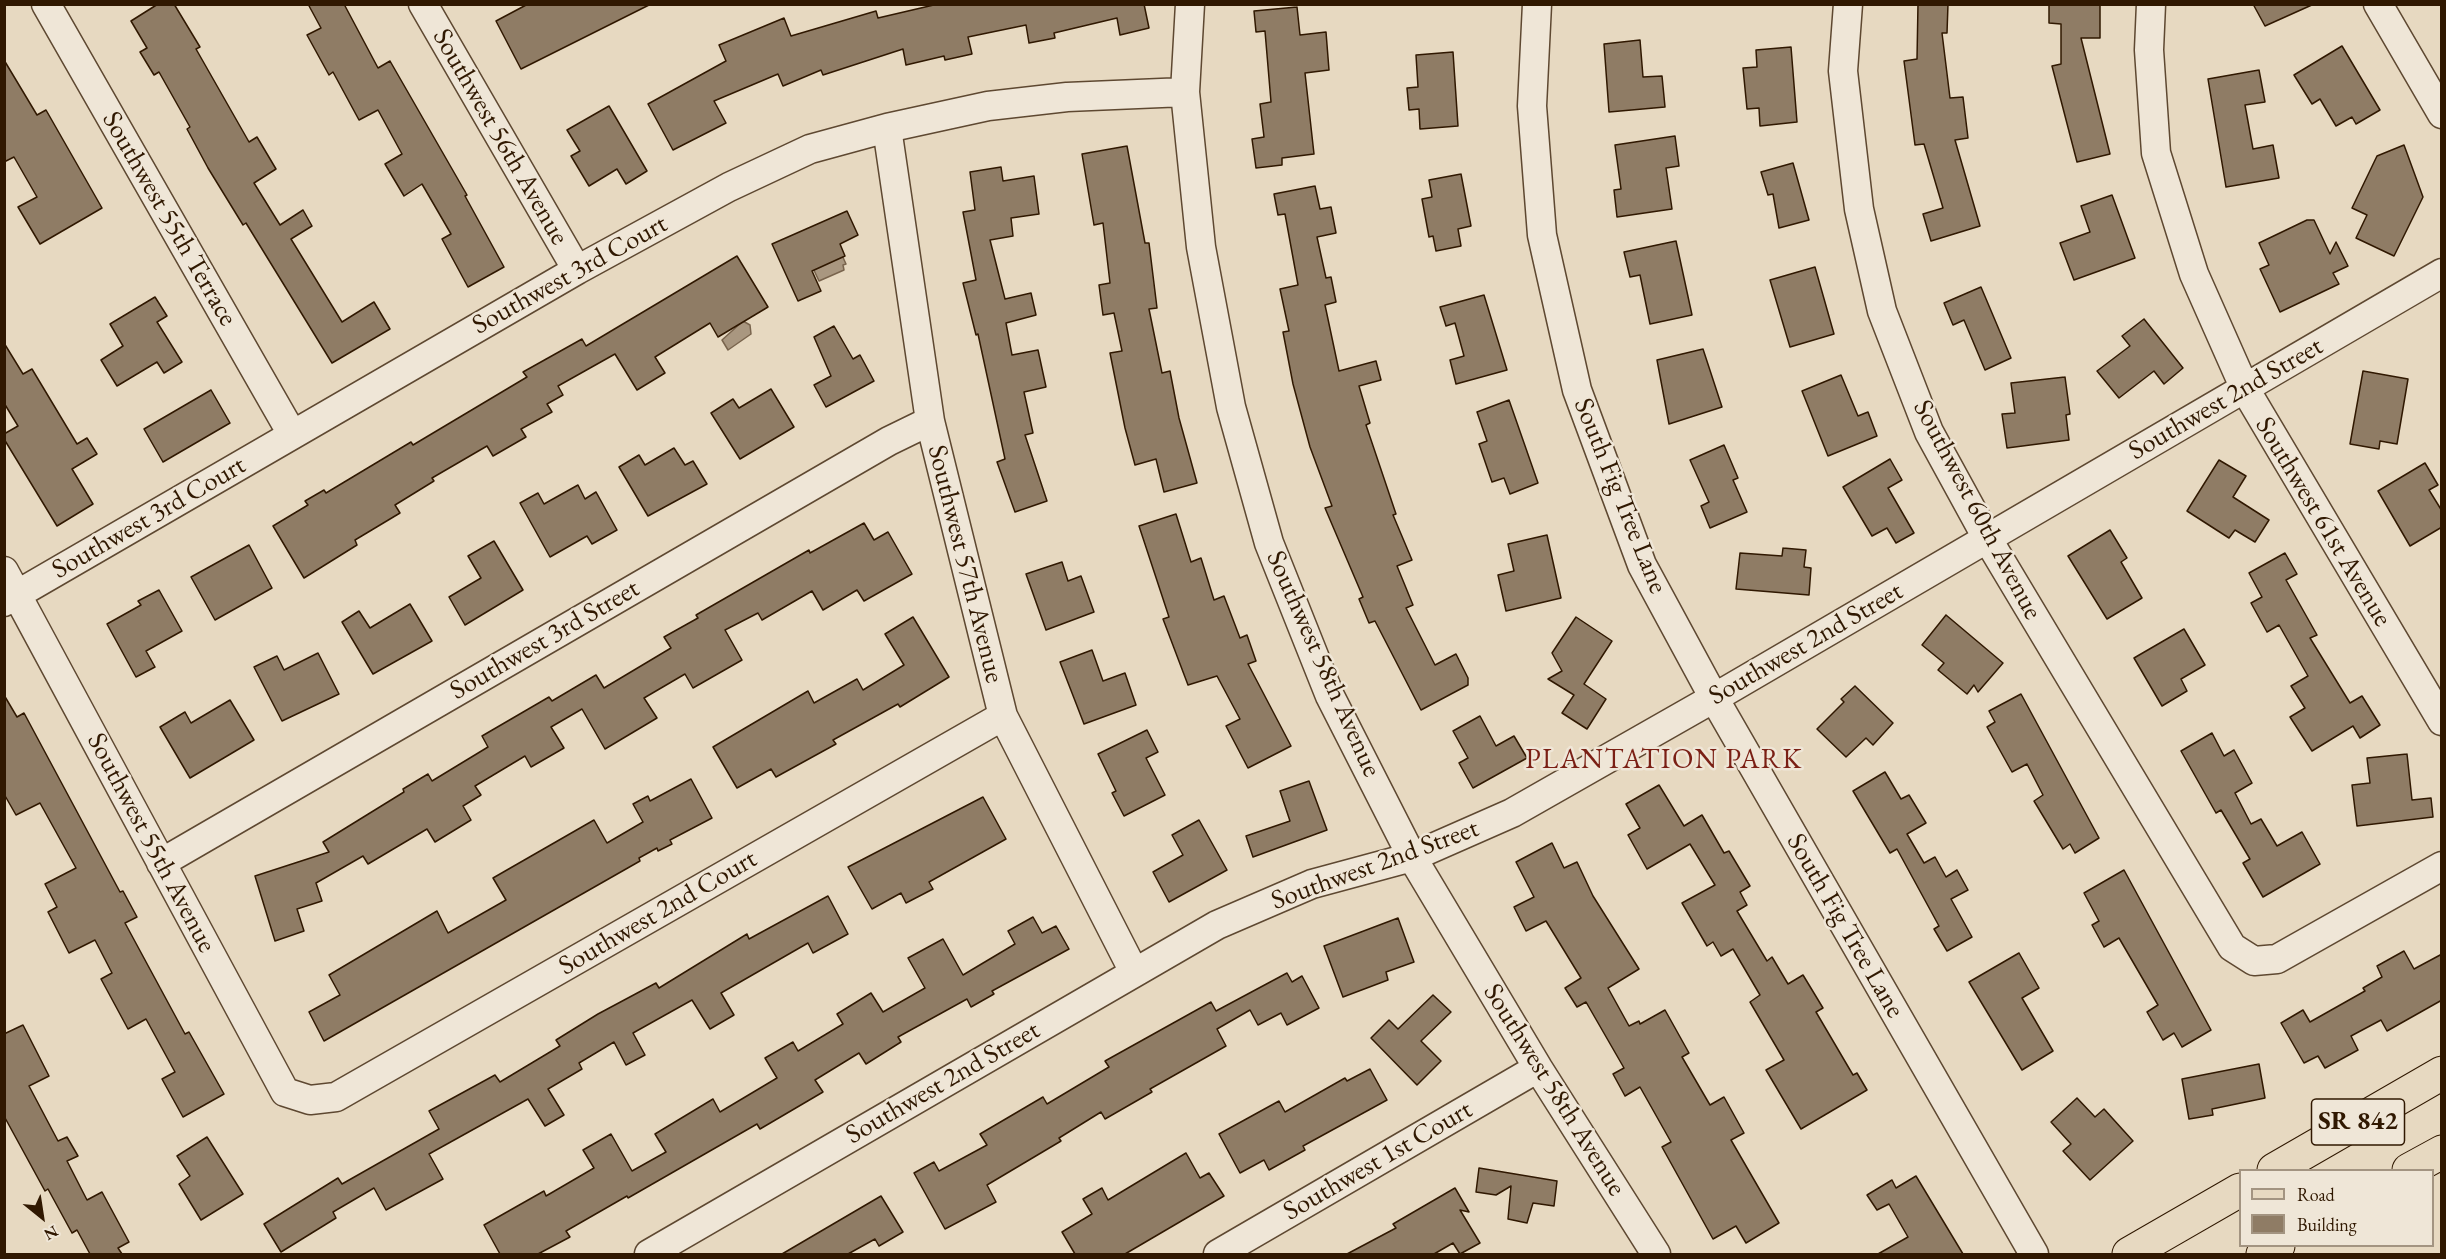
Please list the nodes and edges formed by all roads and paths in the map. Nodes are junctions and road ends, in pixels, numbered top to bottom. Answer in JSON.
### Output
{"nodes":[{"id":1,"x":46,"y":4,"type":"edge"},
{"id":2,"x":423,"y":4,"type":"edge"},
{"id":3,"x":1190,"y":4,"type":"edge"},
{"id":4,"x":1537,"y":4,"type":"edge"},
{"id":5,"x":1848,"y":4,"type":"edge"},
{"id":6,"x":2151,"y":4,"type":"edge"},
{"id":7,"x":2378,"y":4,"type":"edge"},
{"id":8,"x":1185,"y":92,"type":"junction"},
{"id":9,"x":2442,"y":114,"type":"edge"},
{"id":10,"x":887,"y":128,"type":"junction"},
{"id":11,"x":577,"y":270,"type":"junction"},
{"id":12,"x":2442,"y":273,"type":"edge"},
{"id":13,"x":2245,"y":389,"type":"junction"},
{"id":14,"x":930,"y":421,"type":"junction"},
{"id":15,"x":292,"y":434,"type":"junction"},
{"id":16,"x":1987,"y":538,"type":"junction"},
{"id":17,"x":9,"y":589,"type":"edge"},
{"id":18,"x":1714,"y":698,"type":"junction"},
{"id":19,"x":1003,"y":716,"type":"junction"},
{"id":20,"x":2442,"y":721,"type":"edge"},
{"id":21,"x":1412,"y":857,"type":"junction"},
{"id":22,"x":161,"y":862,"type":"junction"},
{"id":23,"x":2442,"y":866,"type":"edge"},
{"id":24,"x":1134,"y":972,"type":"junction"},
{"id":25,"x":1538,"y":1068,"type":"junction"},
{"id":26,"x":2442,"y":1073,"type":"edge"},
{"id":27,"x":310,"y":1100,"type":"joint"},
{"id":28,"x":2442,"y":1152,"type":"edge"},
{"id":29,"x":2276,"y":1169,"type":"edge"},
{"id":30,"x":2411,"y":1169,"type":"edge"},
{"id":31,"x":2239,"y":1191,"type":"edge"},
{"id":32,"x":649,"y":1254,"type":"edge"},
{"id":33,"x":1218,"y":1254,"type":"edge"},
{"id":34,"x":1656,"y":1254,"type":"edge"},
{"id":35,"x":2034,"y":1254,"type":"edge"},
{"id":36,"x":2129,"y":1254,"type":"edge"}],
"edges":[{"from":1,"to":15,"type":"street","name":"Southwest 55th Terrace"},
{"from":2,"to":11,"type":"street","name":"Southwest 56th Avenue"},
{"from":3,"to":8,"type":"street","name":"Southwest 58th Avenue"},
{"from":4,"to":18,"type":"street","name":"South Fig Tree Lane"},
{"from":5,"to":16,"type":"street","name":"Southwest 60th Avenue"},
{"from":6,"to":13,"type":"street","name":"Southwest 61st Avenue"},
{"from":7,"to":9,"type":"street"},
{"from":8,"to":10,"type":"street","name":"Southwest 3rd Court"},
{"from":8,"to":21,"type":"street","name":"Southwest 58th Avenue"},
{"from":10,"to":11,"type":"street","name":"Southwest 3rd Court"},
{"from":10,"to":14,"type":"street","name":"Southwest 57th Avenue"},
{"from":11,"to":15,"type":"street","name":"Southwest 3rd Court"},
{"from":12,"to":13,"type":"street","name":"Southwest 2nd Street"},
{"from":13,"to":16,"type":"street","name":"Southwest 2nd Street"},
{"from":13,"to":20,"type":"street","name":"Southwest 61st Avenue"},
{"from":14,"to":19,"type":"street","name":"Southwest 57th Avenue"},
{"from":14,"to":22,"type":"street","name":"Southwest 3rd Street"},
{"from":15,"to":17,"type":"street","name":"Southwest 3rd Court"},
{"from":16,"to":18,"type":"street","name":"Southwest 2nd Street"},
{"from":16,"to":23,"type":"street","name":"Southwest 60th Avenue"},
{"from":17,"to":22,"type":"street","name":"Southwest 55th Avenue"},
{"from":18,"to":21,"type":"street","name":"Southwest 2nd Street"},
{"from":18,"to":35,"type":"street","name":"South Fig Tree Lane"},
{"from":19,"to":24,"type":"street","name":"Southwest 57th Avenue"},
{"from":19,"to":27,"type":"street","name":"Southwest 2nd Court"},
{"from":21,"to":24,"type":"street","name":"Southwest 2nd Street"},
{"from":21,"to":25,"type":"street","name":"Southwest 58th Avenue"},
{"from":22,"to":27,"type":"street","name":"Southwest 55th Avenue"},
{"from":24,"to":32,"type":"street","name":"Southwest 2nd Street"},
{"from":25,"to":33,"type":"street","name":"Southwest 1st Court"},
{"from":25,"to":34,"type":"street","name":"Southwest 58th Avenue"},
{"from":26,"to":29,"type":"main road","number":"SR 842"},
{"from":28,"to":30,"type":"main road","number":"SR 842"},
{"from":31,"to":36,"type":"main road"}]}
